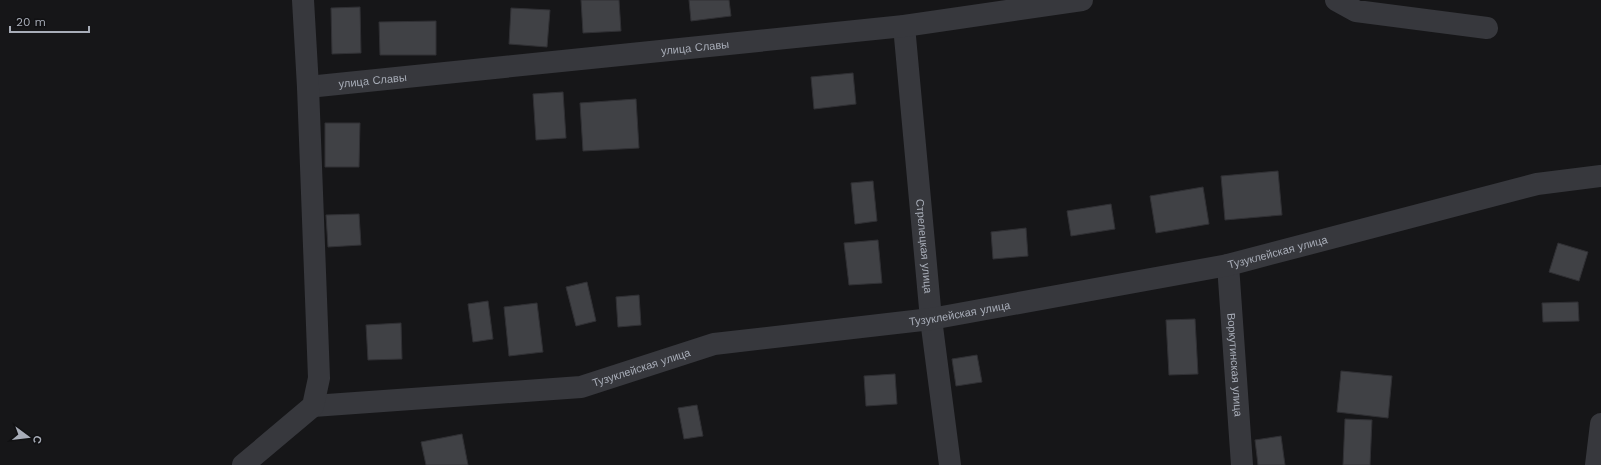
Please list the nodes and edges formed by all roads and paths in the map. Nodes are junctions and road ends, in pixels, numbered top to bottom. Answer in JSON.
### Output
{"nodes":[{"id":1,"x":303,"y":0,"type":"edge"},
{"id":2,"x":1082,"y":0,"type":"edge"},
{"id":3,"x":1336,"y":0,"type":"edge"},
{"id":4,"x":904,"y":26,"type":"junction"},
{"id":5,"x":1486,"y":28,"type":"dead end"},
{"id":6,"x":308,"y":87,"type":"junction"},
{"id":7,"x":1601,"y":176,"type":"edge"},
{"id":8,"x":1228,"y":265,"type":"junction"},
{"id":9,"x":931,"y":319,"type":"junction"},
{"id":10,"x":312,"y":406,"type":"junction"},
{"id":11,"x":1601,"y":424,"type":"edge"},
{"id":12,"x":243,"y":465,"type":"edge"},
{"id":13,"x":950,"y":465,"type":"edge"},
{"id":14,"x":1242,"y":465,"type":"edge"},
{"id":15,"x":1596,"y":465,"type":"edge"}],
"edges":[{"from":1,"to":6,"type":"street"},
{"from":2,"to":4,"type":"street","name":"улица Славы"},
{"from":3,"to":5,"type":"street"},
{"from":4,"to":6,"type":"street","name":"улица Славы"},
{"from":4,"to":9,"type":"street","name":"Стрелецкая улица"},
{"from":6,"to":10,"type":"street"},
{"from":7,"to":8,"type":"street","name":"Тузуклейская улица"},
{"from":8,"to":9,"type":"street","name":"Тузуклейская улица"},
{"from":8,"to":14,"type":"street","name":"Воркутинская улица"},
{"from":9,"to":10,"type":"street","name":"Тузуклейская улица"},
{"from":9,"to":13,"type":"street","name":"Стрелецкая улица"},
{"from":10,"to":12,"type":"street"},
{"from":11,"to":15,"type":"street"}]}
